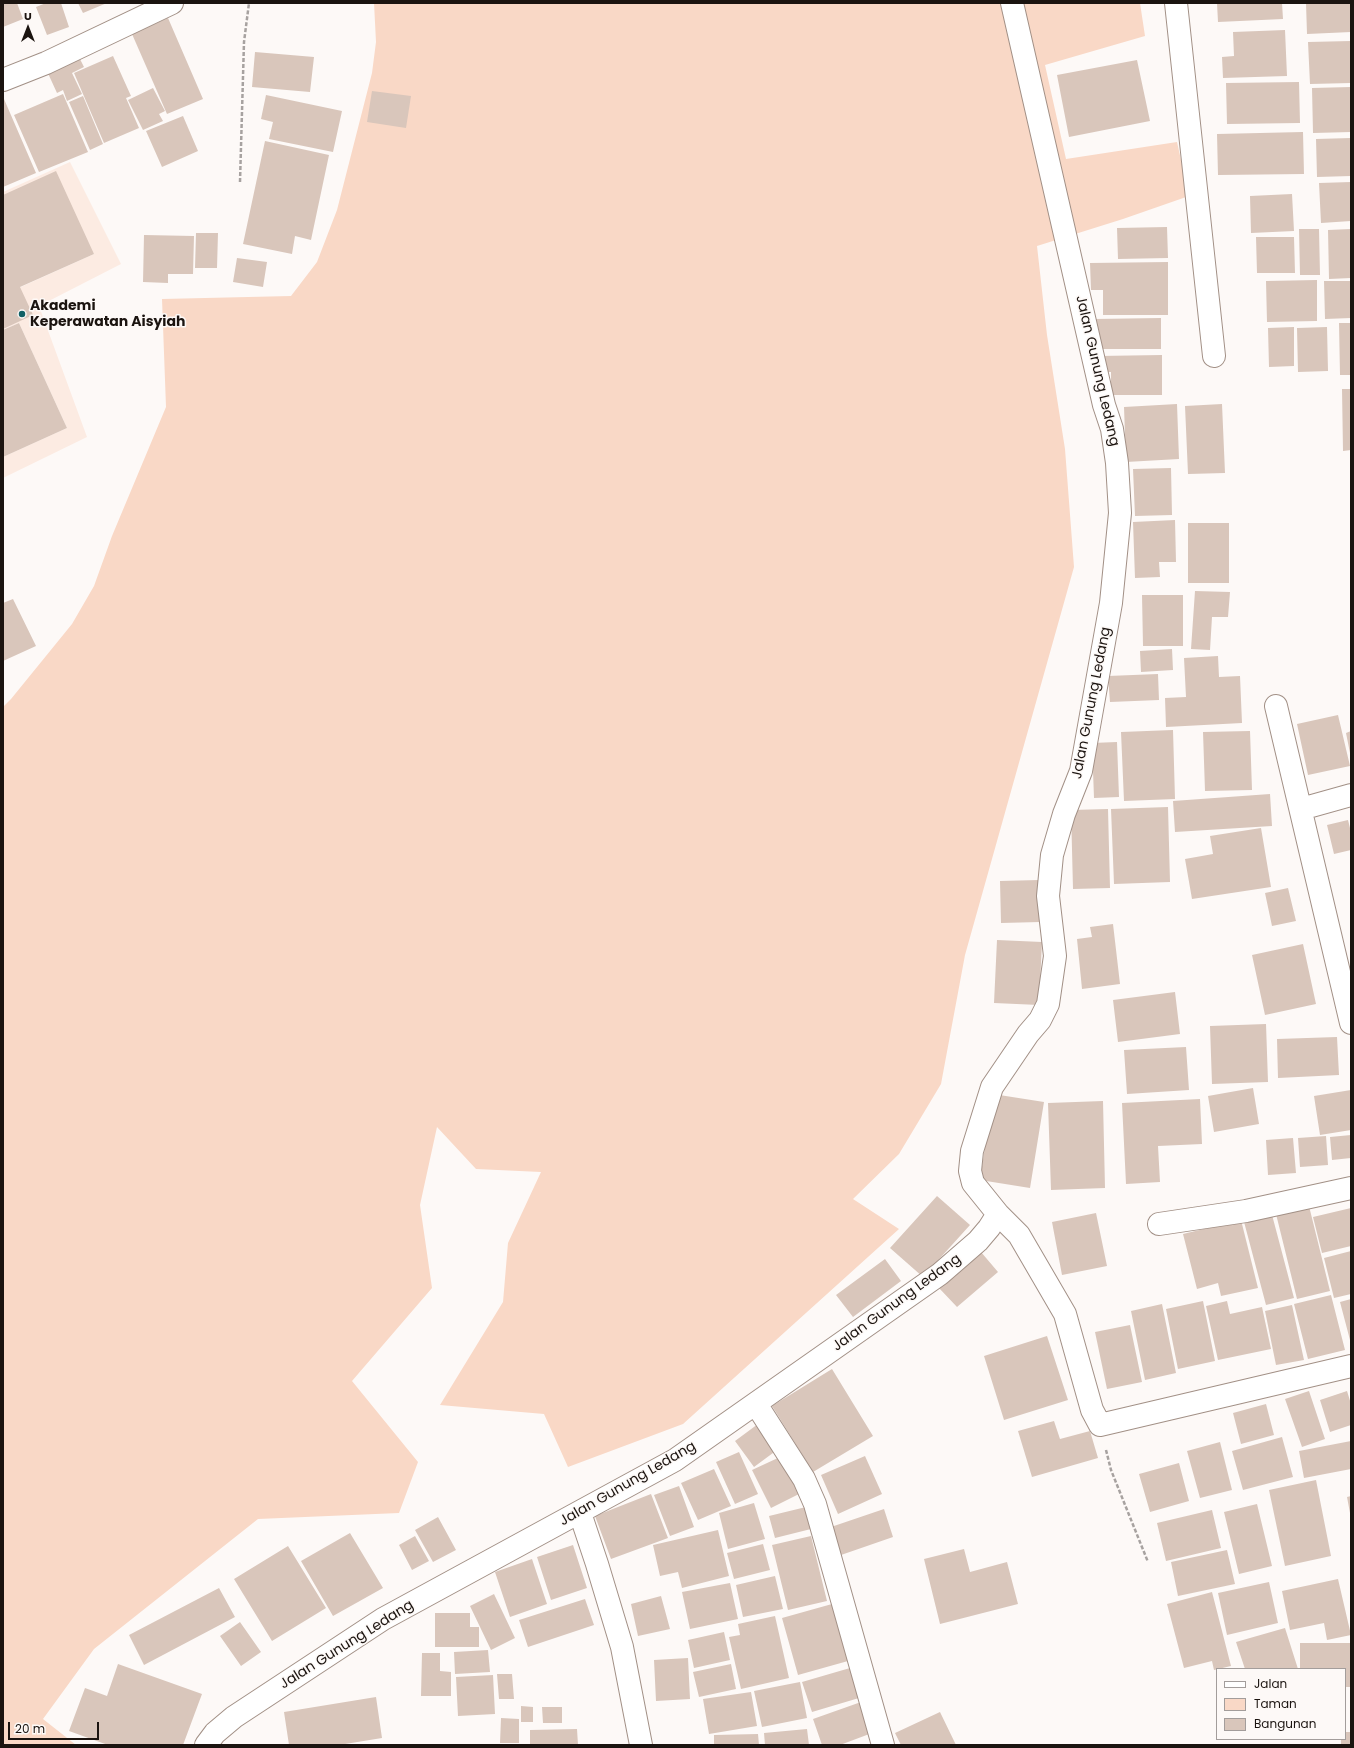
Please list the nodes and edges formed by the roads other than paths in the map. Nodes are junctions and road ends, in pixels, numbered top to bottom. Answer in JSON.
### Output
{"nodes":[{"id":1,"x":172,"y":3,"type":"edge"},
{"id":2,"x":1012,"y":3,"type":"edge"},
{"id":3,"x":1176,"y":3,"type":"edge"},
{"id":4,"x":3,"y":80,"type":"edge"},
{"id":5,"x":1214,"y":356,"type":"dead end"},
{"id":6,"x":1276,"y":706,"type":"dead end"},
{"id":7,"x":1351,"y":795,"type":"edge"},
{"id":8,"x":1301,"y":809,"type":"junction"},
{"id":9,"x":1344,"y":961,"type":"edge"},
{"id":10,"x":1351,"y":1022,"type":"edge"},
{"id":11,"x":1351,"y":1188,"type":"edge"},
{"id":12,"x":998,"y":1214,"type":"junction"},
{"id":13,"x":1159,"y":1224,"type":"dead end"},
{"id":14,"x":1351,"y":1366,"type":"edge"},
{"id":15,"x":756,"y":1404,"type":"junction"},
{"id":16,"x":580,"y":1512,"type":"junction"},
{"id":17,"x":206,"y":1745,"type":"edge"},
{"id":18,"x":641,"y":1745,"type":"edge"},
{"id":19,"x":883,"y":1745,"type":"edge"}],
"edges":[{"from":1,"to":4,"type":"street"},
{"from":2,"to":12,"type":"street","name":"Jalan Gunung Ledang"},
{"from":3,"to":5,"type":"street"},
{"from":6,"to":8,"type":"street"},
{"from":7,"to":8,"type":"street"},
{"from":8,"to":9,"type":"street"},
{"from":9,"to":10,"type":"street"},
{"from":11,"to":13,"type":"street"},
{"from":12,"to":14,"type":"street"},
{"from":12,"to":15,"type":"street","name":"Jalan Gunung Ledang"},
{"from":15,"to":16,"type":"street","name":"Jalan Gunung Ledang"},
{"from":15,"to":19,"type":"street"},
{"from":16,"to":17,"type":"street","name":"Jalan Gunung Ledang"},
{"from":16,"to":18,"type":"street"}]}
